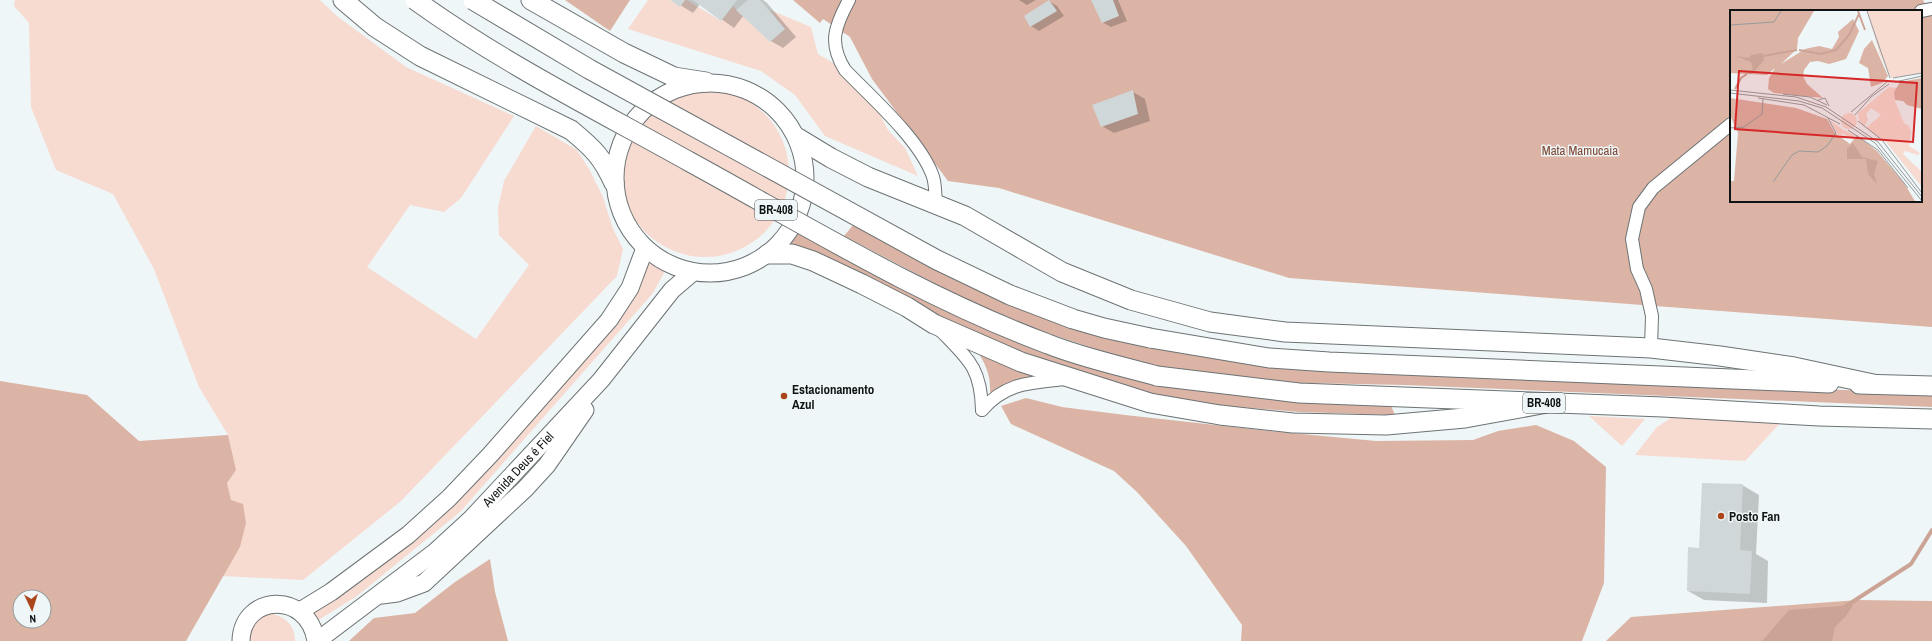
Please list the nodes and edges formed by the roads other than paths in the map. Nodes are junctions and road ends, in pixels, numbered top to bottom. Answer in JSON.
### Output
{"nodes":[{"id":1,"x":343,"y":0,"type":"edge"},
{"id":2,"x":415,"y":0,"type":"edge"},
{"id":3,"x":473,"y":0,"type":"edge"},
{"id":4,"x":531,"y":0,"type":"edge"},
{"id":5,"x":849,"y":0,"type":"edge"},
{"id":6,"x":1932,"y":9,"type":"edge"},
{"id":7,"x":1922,"y":11,"type":"edge"},
{"id":8,"x":706,"y":82,"type":"junction"},
{"id":9,"x":1730,"y":125,"type":"edge"},
{"id":10,"x":798,"y":138,"type":"junction"},
{"id":11,"x":614,"y":183,"type":"junction"},
{"id":12,"x":936,"y":204,"type":"junction"},
{"id":13,"x":645,"y":248,"type":"junction"},
{"id":14,"x":768,"y":254,"type":"junction"},
{"id":15,"x":693,"y":272,"type":"junction"},
{"id":16,"x":934,"y":324,"type":"junction"},
{"id":17,"x":1651,"y":348,"type":"junction"},
{"id":18,"x":1070,"y":379,"type":"junction"},
{"id":19,"x":1873,"y":384,"type":"junction"},
{"id":20,"x":1932,"y":386,"type":"edge"},
{"id":21,"x":1547,"y":403,"type":"junction"},
{"id":22,"x":1932,"y":419,"type":"edge"},
{"id":23,"x":300,"y":611,"type":"junction"},
{"id":24,"x":238,"y":639,"type":"edge"},
{"id":25,"x":317,"y":641,"type":"edge"}],
"edges":[{"from":1,"to":11,"type":"highway"},
{"from":2,"to":21,"type":"highway","number":"BR-408","bridge":true},
{"from":3,"to":19,"type":"highway","number":"BR-408","bridge":true},
{"from":4,"to":8,"type":"highway"},
{"from":5,"to":12,"type":"street"},
{"from":6,"to":7,"type":"street"},
{"from":8,"to":10,"type":"main road"},
{"from":8,"to":11,"type":"main road"},
{"from":9,"to":17,"type":"street"},
{"from":10,"to":12,"type":"highway"},
{"from":10,"to":14,"type":"main road"},
{"from":11,"to":13,"type":"main road"},
{"from":12,"to":17,"type":"highway"},
{"from":13,"to":15,"type":"main road"},
{"from":13,"to":23,"type":"main road"},
{"from":14,"to":15,"type":"main road"},
{"from":14,"to":16,"type":"highway"},
{"from":15,"to":25,"type":"main road","name":"Avenida Deus é Fiel"},
{"from":16,"to":18,"type":"highway"},
{"from":16,"to":18,"type":"street"},
{"from":17,"to":19,"type":"highway"},
{"from":18,"to":21,"type":"highway"},
{"from":19,"to":20,"type":"highway","number":"BR-408"},
{"from":21,"to":22,"type":"highway","number":"BR-408"},
{"from":23,"to":24,"type":"main road"},
{"from":23,"to":25,"type":"main road"}]}
